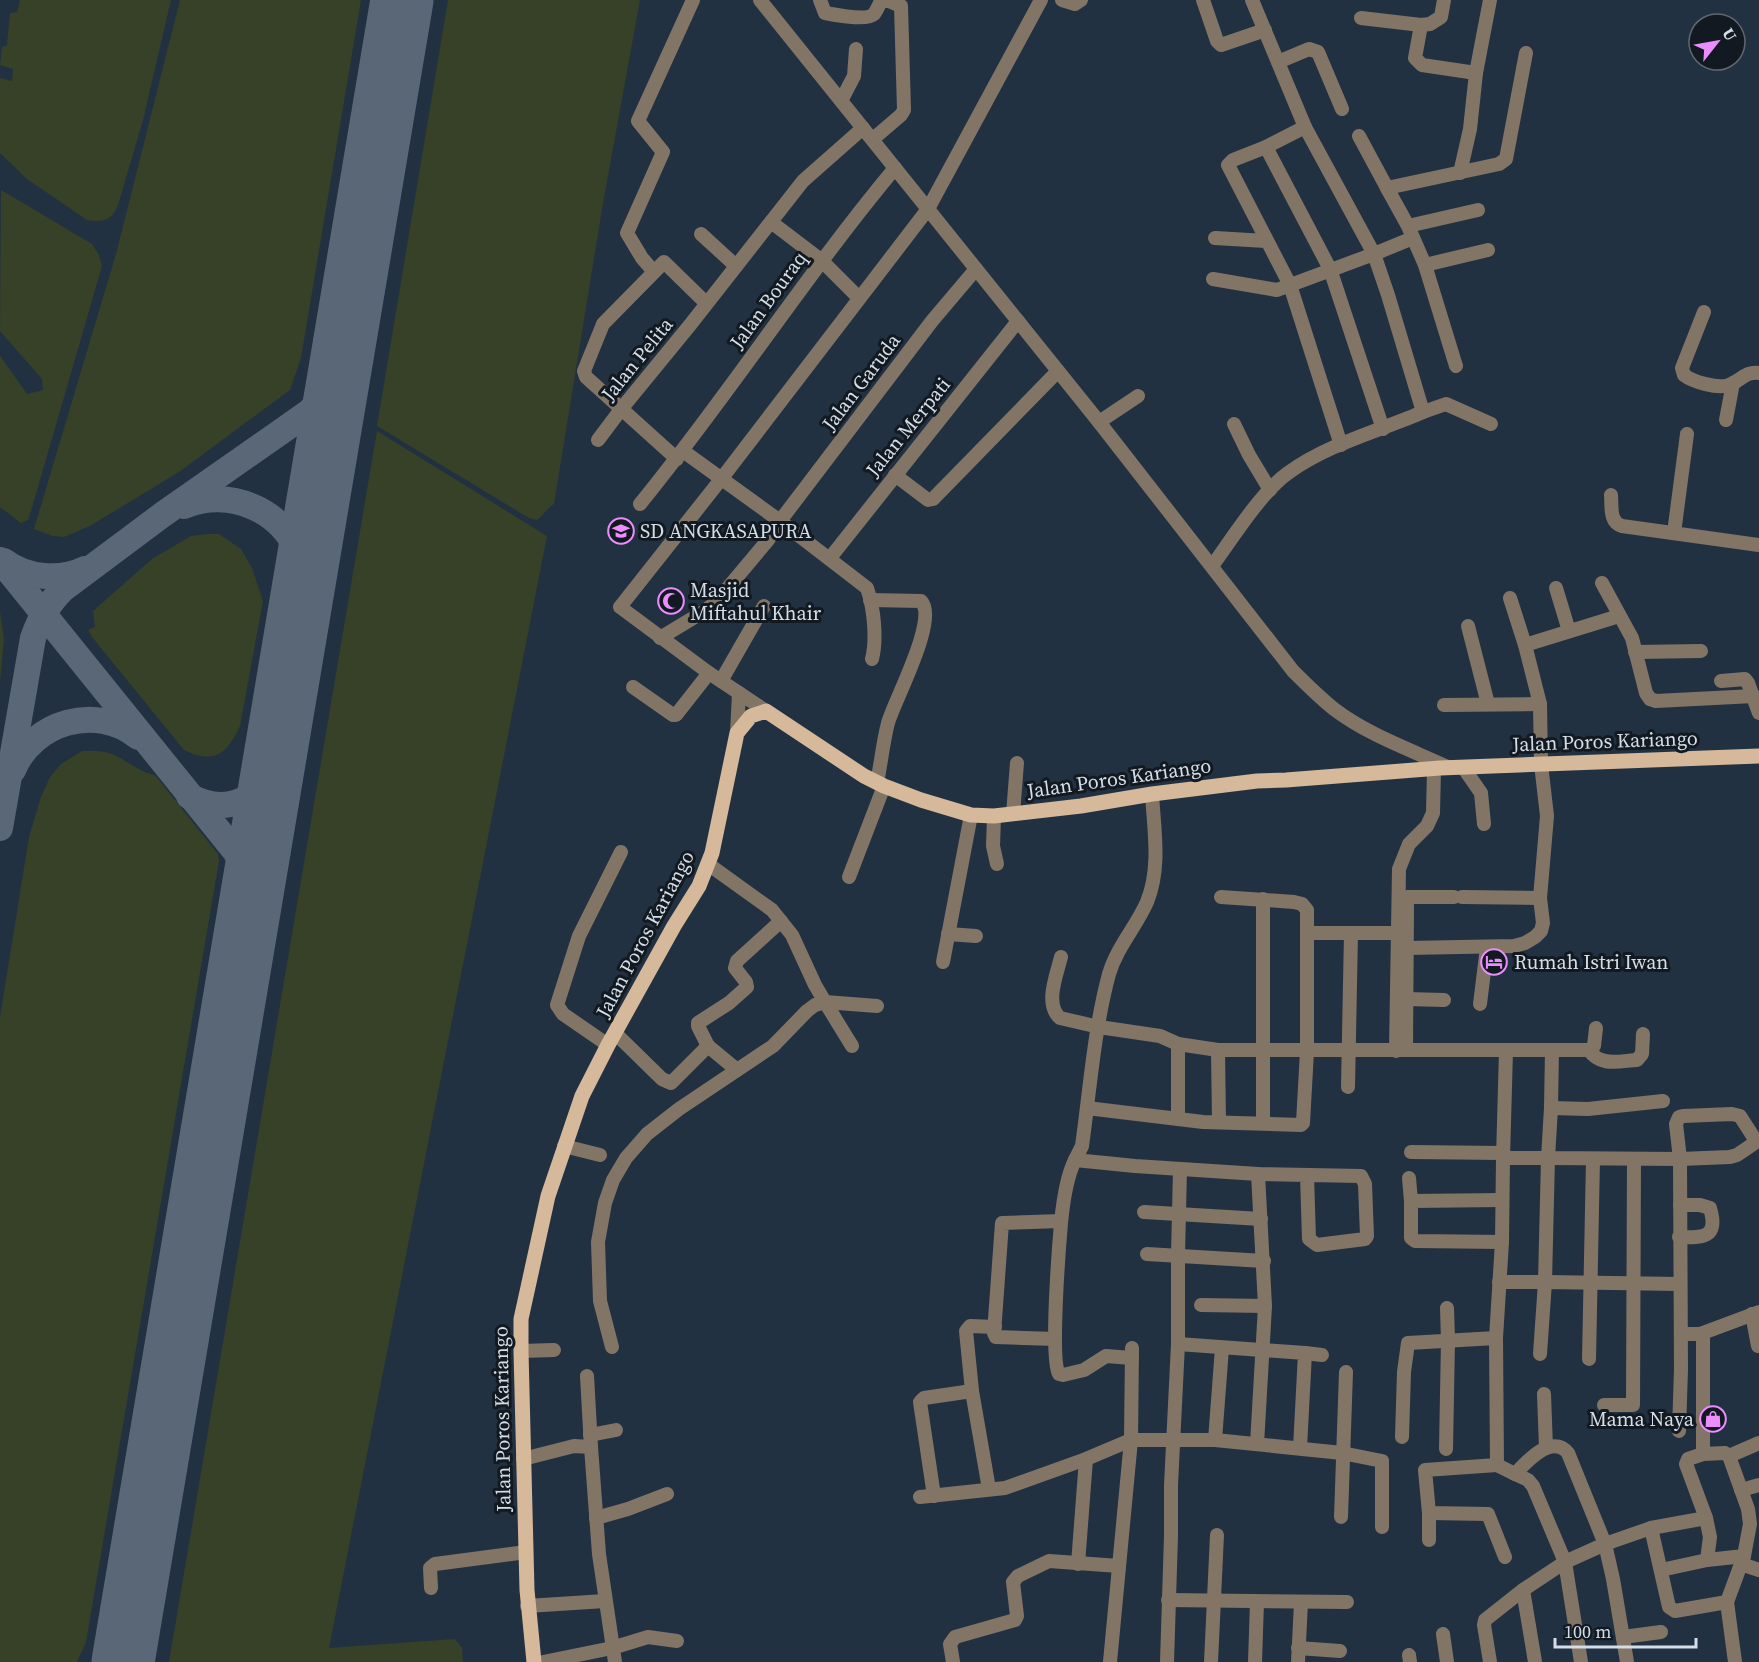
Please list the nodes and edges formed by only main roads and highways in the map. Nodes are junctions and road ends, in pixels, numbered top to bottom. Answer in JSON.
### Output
{"nodes":[{"id":1,"x":1759,"y":756,"type":"edge"},
{"id":2,"x":534,"y":1662,"type":"edge"}],
"edges":[{"from":1,"to":2,"type":"main road","name":"Jalan Poros Kariango"}]}
